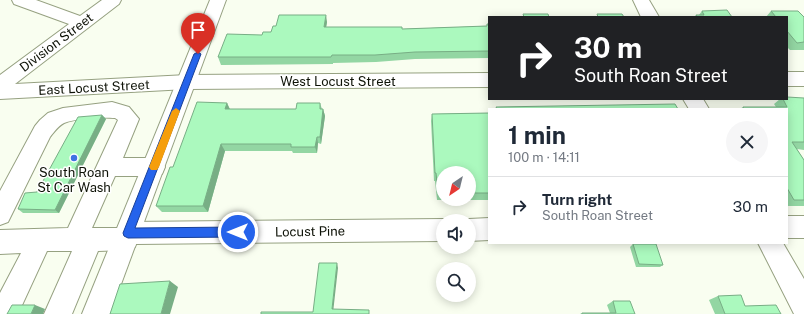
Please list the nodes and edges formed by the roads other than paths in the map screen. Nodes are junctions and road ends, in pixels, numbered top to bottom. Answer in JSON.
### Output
{"nodes":[{"id":1,"x":20,"y":0,"type":"edge"},
{"id":2,"x":113,"y":0,"type":"edge"},
{"id":3,"x":218,"y":0,"type":"edge"},
{"id":4,"x":641,"y":0,"type":"edge"},
{"id":5,"x":649,"y":16,"type":"edge"},
{"id":6,"x":82,"y":23,"type":"junction"},
{"id":7,"x":788,"y":79,"type":"edge"},
{"id":8,"x":804,"y":79,"type":"edge"},
{"id":9,"x":488,"y":80,"type":"edge"},
{"id":10,"x":188,"y":82,"type":"junction"},
{"id":11,"x":0,"y":85,"type":"edge"},
{"id":12,"x":0,"y":92,"type":"edge"},
{"id":13,"x":108,"y":167,"type":"junction"},
{"id":14,"x":154,"y":167,"type":"junction"},
{"id":15,"x":0,"y":214,"type":"edge"},
{"id":16,"x":788,"y":227,"type":"edge"},
{"id":17,"x":804,"y":227,"type":"edge"},
{"id":18,"x":488,"y":229,"type":"edge"},
{"id":19,"x":436,"y":230,"type":"edge"},
{"id":20,"x":476,"y":230,"type":"edge"},
{"id":21,"x":127,"y":236,"type":"junction"},
{"id":22,"x":40,"y":240,"type":"junction"},
{"id":23,"x":82,"y":240,"type":"junction"},
{"id":24,"x":0,"y":242,"type":"edge"},
{"id":25,"x":771,"y":244,"type":"edge"},
{"id":26,"x":804,"y":306,"type":"edge"},
{"id":27,"x":4,"y":314,"type":"edge"},
{"id":28,"x":58,"y":314,"type":"edge"},
{"id":29,"x":96,"y":314,"type":"edge"}],
"edges":[{"from":1,"to":6,"type":"street"},
{"from":2,"to":6,"type":"street","name":"Division Street"},
{"from":3,"to":10,"type":"street"},
{"from":4,"to":5,"type":"street"},
{"from":6,"to":11,"type":"street","name":"Division Street"},
{"from":7,"to":8,"type":"street"},
{"from":9,"to":10,"type":"street","name":"West Locust Street"},
{"from":10,"to":12,"type":"street","name":"East Locust Street"},
{"from":10,"to":14,"type":"street"},
{"from":13,"to":14,"type":"street"},
{"from":13,"to":15,"type":"street"},
{"from":13,"to":23,"type":"street"},
{"from":14,"to":21,"type":"street"},
{"from":16,"to":17,"type":"street"},
{"from":18,"to":20,"type":"street"},
{"from":19,"to":21,"type":"street","name":"Locust Pine"},
{"from":21,"to":23,"type":"street","name":"Locust Pine"},
{"from":21,"to":29,"type":"street"},
{"from":22,"to":23,"type":"street","name":"Locust Pine"},
{"from":22,"to":24,"type":"street","name":"Locust Pine"},
{"from":22,"to":27,"type":"street"},
{"from":23,"to":28,"type":"street"},
{"from":25,"to":26,"type":"street"}]}
